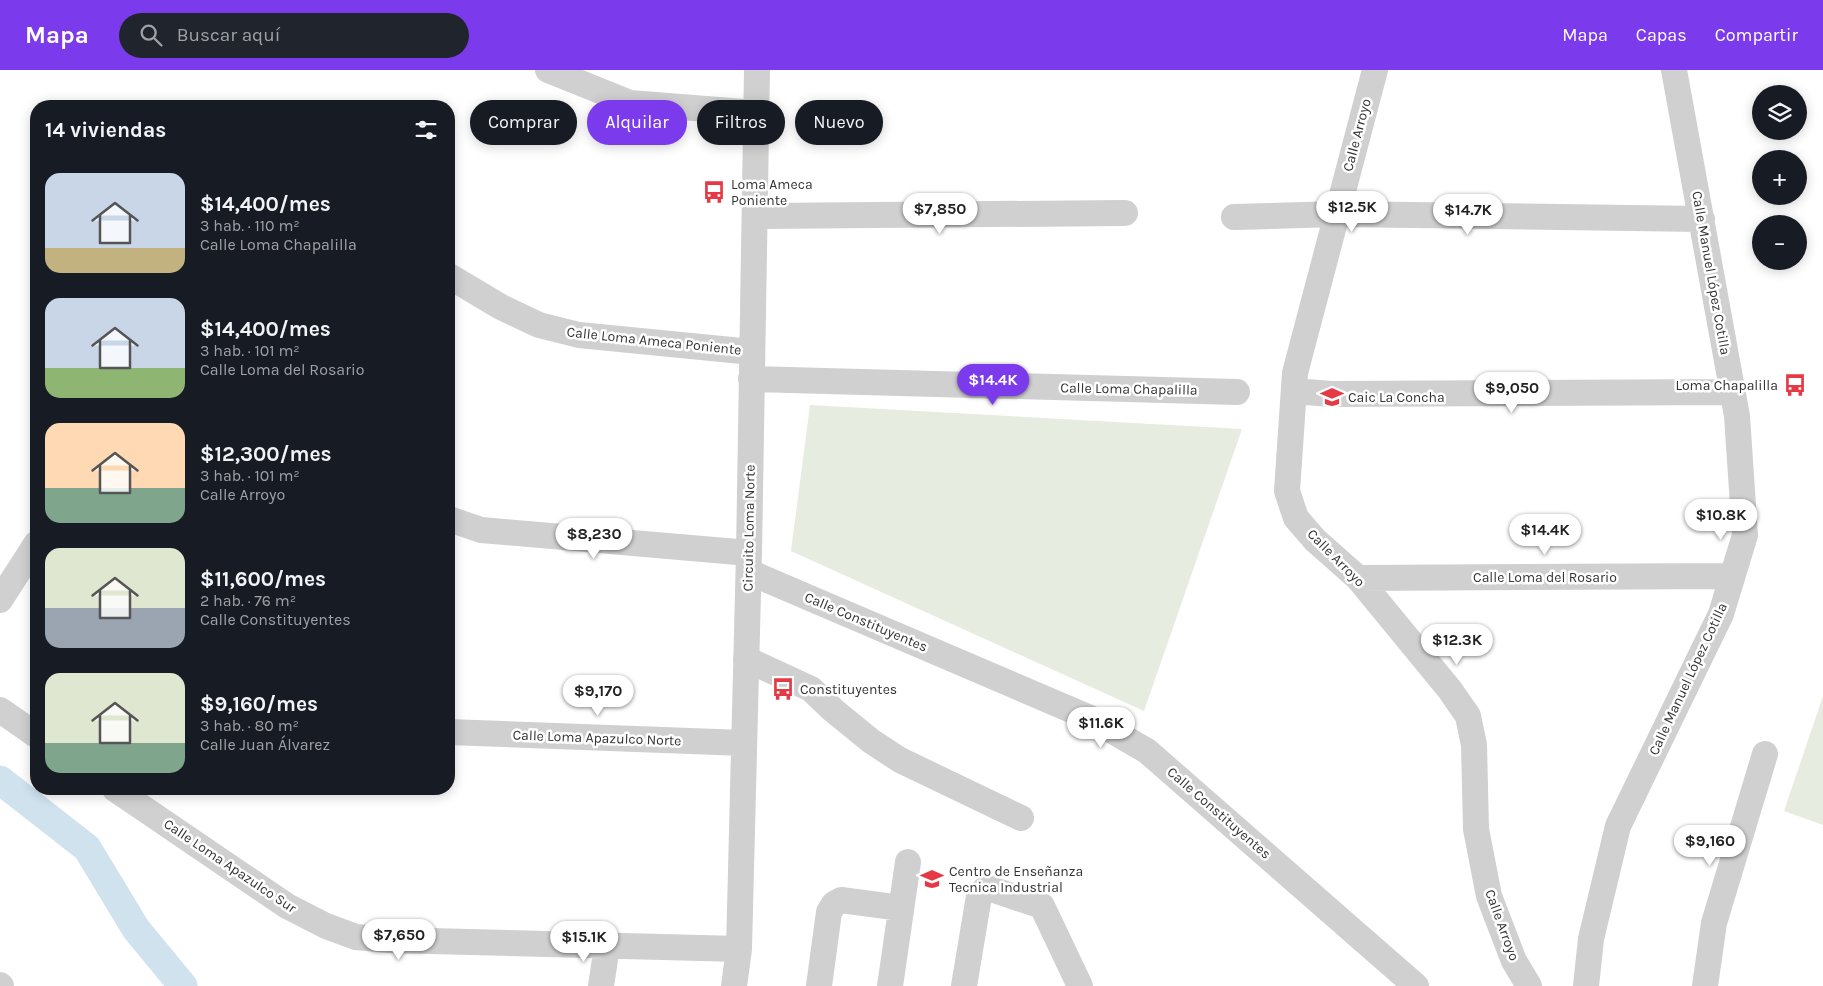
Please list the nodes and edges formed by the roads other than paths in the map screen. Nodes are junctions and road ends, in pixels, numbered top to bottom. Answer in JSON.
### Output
{"nodes":[{"id":1,"x":548,"y":70,"type":"edge"},
{"id":2,"x":757,"y":70,"type":"edge"},
{"id":3,"x":1375,"y":70,"type":"edge"},
{"id":4,"x":1674,"y":70,"type":"edge"},
{"id":5,"x":757,"y":100,"type":"edge"},
{"id":6,"x":697,"y":108,"type":"edge"},
{"id":7,"x":757,"y":145,"type":"edge"},
{"id":8,"x":1125,"y":213,"type":"dead end"},
{"id":9,"x":1336,"y":214,"type":"junction"},
{"id":10,"x":756,"y":216,"type":"junction"},
{"id":11,"x":1234,"y":217,"type":"dead end"},
{"id":12,"x":1702,"y":219,"type":"junction"},
{"id":13,"x":455,"y":280,"type":"edge"},
{"id":14,"x":752,"y":352,"type":"junction"},
{"id":15,"x":751,"y":379,"type":"junction"},
{"id":16,"x":1294,"y":391,"type":"junction"},
{"id":17,"x":1236,"y":392,"type":"dead end"},
{"id":18,"x":1732,"y":392,"type":"junction"},
{"id":19,"x":455,"y":521,"type":"edge"},
{"id":20,"x":30,"y":553,"type":"edge"},
{"id":21,"x":749,"y":562,"type":"junction"},
{"id":22,"x":1732,"y":576,"type":"junction"},
{"id":23,"x":1358,"y":578,"type":"junction"},
{"id":24,"x":0,"y":600,"type":"edge"},
{"id":25,"x":746,"y":659,"type":"junction"},
{"id":26,"x":0,"y":710,"type":"edge"},
{"id":27,"x":30,"y":731,"type":"edge"},
{"id":28,"x":455,"y":732,"type":"edge"},
{"id":29,"x":744,"y":743,"type":"junction"},
{"id":30,"x":1765,"y":754,"type":"dead end"},
{"id":31,"x":124,"y":795,"type":"edge"},
{"id":32,"x":1020,"y":818,"type":"dead end"},
{"id":33,"x":908,"y":862,"type":"dead end"},
{"id":34,"x":902,"y":908,"type":"junction"},
{"id":35,"x":607,"y":946,"type":"junction"},
{"id":36,"x":739,"y":949,"type":"junction"},
{"id":37,"x":601,"y":986,"type":"edge"},
{"id":38,"x":734,"y":986,"type":"edge"},
{"id":39,"x":819,"y":986,"type":"edge"},
{"id":40,"x":890,"y":986,"type":"edge"},
{"id":41,"x":964,"y":986,"type":"edge"},
{"id":42,"x":1080,"y":986,"type":"edge"},
{"id":43,"x":1416,"y":986,"type":"edge"},
{"id":44,"x":1529,"y":986,"type":"edge"},
{"id":45,"x":1586,"y":986,"type":"edge"},
{"id":46,"x":1705,"y":986,"type":"edge"}],
"edges":[{"from":1,"to":6,"type":"street"},
{"from":2,"to":5,"type":"street","name":"Circuito Loma Norte"},
{"from":3,"to":9,"type":"street","name":"Calle Arroyo"},
{"from":4,"to":12,"type":"street","name":"Calle Manuel López Cotilla"},
{"from":7,"to":10,"type":"street","name":"Circuito Loma Norte"},
{"from":8,"to":10,"type":"street"},
{"from":9,"to":11,"type":"street"},
{"from":9,"to":12,"type":"street"},
{"from":9,"to":16,"type":"street","name":"Calle Arroyo"},
{"from":10,"to":14,"type":"street","name":"Circuito Loma Norte"},
{"from":12,"to":18,"type":"street","name":"Calle Manuel López Cotilla"},
{"from":13,"to":14,"type":"street","name":"Calle Loma Ameca Poniente"},
{"from":14,"to":15,"type":"street","name":"Circuito Loma Norte"},
{"from":15,"to":17,"type":"street","name":"Calle Loma Chapalilla"},
{"from":15,"to":21,"type":"street","name":"Circuito Loma Norte"},
{"from":16,"to":18,"type":"street"},
{"from":16,"to":23,"type":"street","name":"Calle Arroyo"},
{"from":18,"to":22,"type":"street","name":"Calle Manuel López Cotilla"},
{"from":19,"to":21,"type":"street","name":"Calle Constituyentes"},
{"from":20,"to":24,"type":"street"},
{"from":21,"to":25,"type":"street","name":"Circuito Loma Norte"},
{"from":21,"to":43,"type":"street","name":"Calle Constituyentes"},
{"from":22,"to":23,"type":"street","name":"Calle Loma del Rosario"},
{"from":22,"to":45,"type":"street","name":"Calle Manuel López Cotilla"},
{"from":23,"to":44,"type":"street","name":"Calle Arroyo"},
{"from":25,"to":29,"type":"street","name":"Circuito Loma Norte"},
{"from":25,"to":32,"type":"street"},
{"from":26,"to":27,"type":"street"},
{"from":28,"to":29,"type":"street","name":"Calle Loma Apazulco Norte"},
{"from":29,"to":36,"type":"street","name":"Circuito Loma Norte"},
{"from":30,"to":46,"type":"street"},
{"from":31,"to":35,"type":"street","name":"Calle Loma Apazulco Sur"},
{"from":33,"to":34,"type":"street"},
{"from":34,"to":39,"type":"street"},
{"from":34,"to":40,"type":"street"},
{"from":35,"to":36,"type":"street","name":"Calle Loma Apazulco Sur"},
{"from":35,"to":37,"type":"street"},
{"from":36,"to":38,"type":"street","name":"Circuito Loma Norte"},
{"from":41,"to":42,"type":"street"}]}
